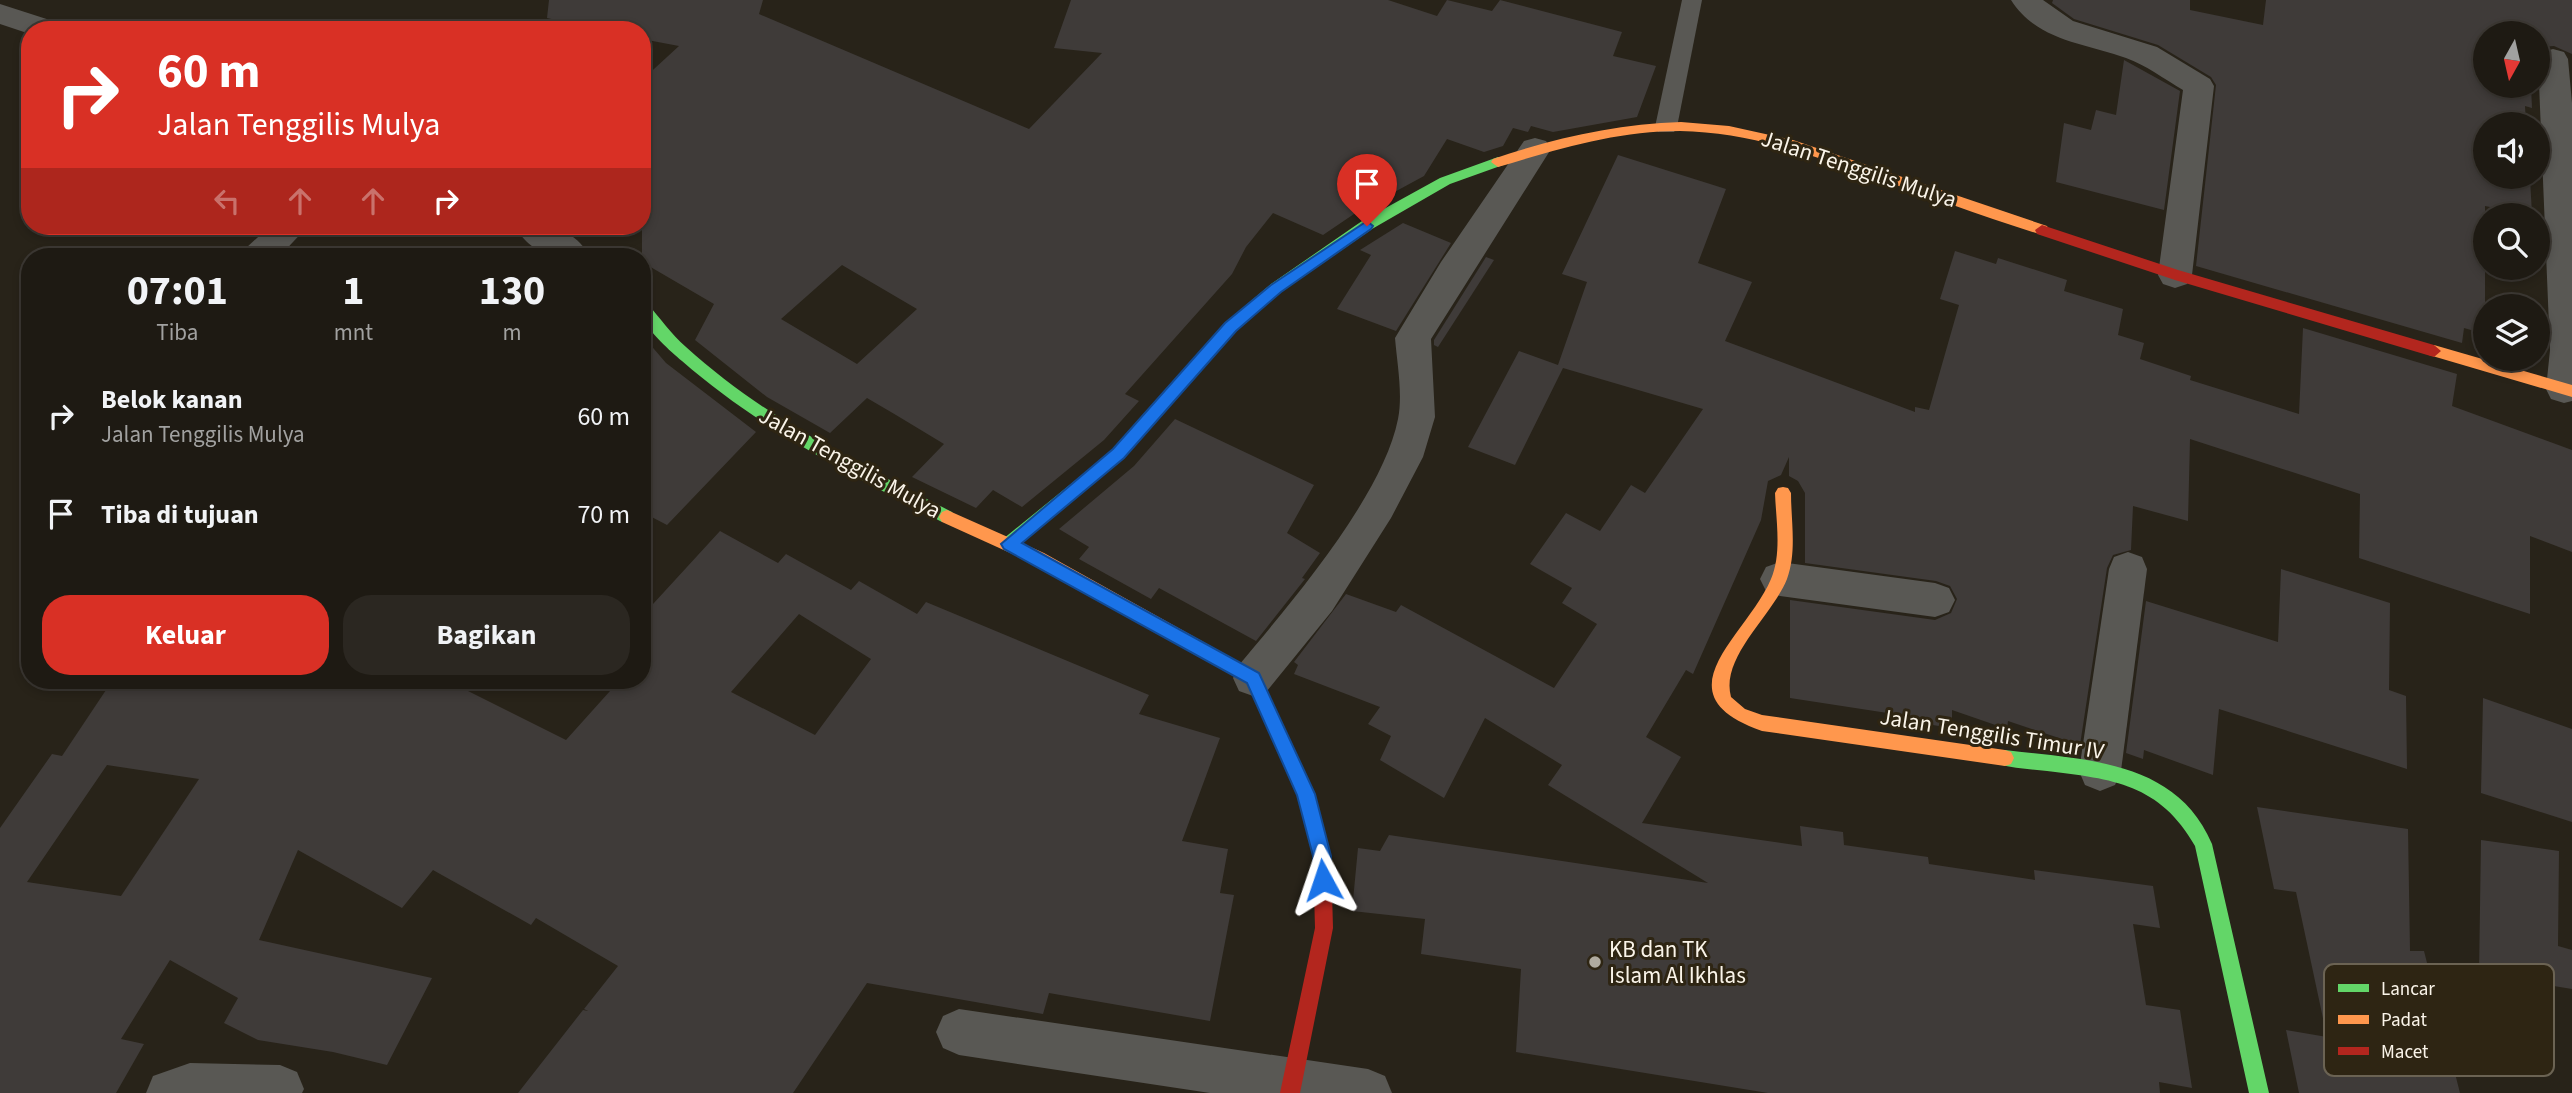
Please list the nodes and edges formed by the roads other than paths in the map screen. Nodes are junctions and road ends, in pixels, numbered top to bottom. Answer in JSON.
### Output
{"nodes":[{"id":1,"x":1692,"y":0,"type":"edge"},
{"id":2,"x":2026,"y":0,"type":"edge"},
{"id":3,"x":0,"y":14,"type":"edge"},
{"id":4,"x":21,"y":21,"type":"edge"},
{"id":5,"x":2553,"y":59,"type":"dead end"},
{"id":6,"x":1666,"y":127,"type":"junction"},
{"id":7,"x":1535,"y":149,"type":"junction"},
{"id":8,"x":281,"y":235,"type":"edge"},
{"id":9,"x":544,"y":235,"type":"edge"},
{"id":10,"x":268,"y":248,"type":"edge"},
{"id":11,"x":561,"y":248,"type":"edge"},
{"id":12,"x":2175,"y":275,"type":"junction"},
{"id":13,"x":651,"y":320,"type":"edge"},
{"id":14,"x":2568,"y":390,"type":"edge"},
{"id":15,"x":1783,"y":493,"type":"dead end"},
{"id":16,"x":1009,"y":544,"type":"junction"},
{"id":17,"x":2129,"y":569,"type":"dead end"},
{"id":18,"x":1780,"y":579,"type":"junction"},
{"id":19,"x":1935,"y":600,"type":"dead end"},
{"id":20,"x":1253,"y":678,"type":"junction"},
{"id":21,"x":2100,"y":771,"type":"junction"},
{"id":22,"x":958,"y":1032,"type":"dead end"},
{"id":23,"x":1291,"y":1087,"type":"edge"},
{"id":24,"x":280,"y":1089,"type":"dead end"},
{"id":25,"x":170,"y":1093,"type":"edge"},
{"id":26,"x":1368,"y":1093,"type":"edge"},
{"id":27,"x":2259,"y":1093,"type":"edge"}],
"edges":[{"from":1,"to":6,"type":"lane"},
{"from":2,"to":12,"type":"street"},
{"from":3,"to":4,"type":"street"},
{"from":5,"to":14,"type":"street"},
{"from":6,"to":7,"type":"street","name":"Jalan Tenggilis Mulya"},
{"from":6,"to":12,"type":"street","name":"Jalan Tenggilis Mulya"},
{"from":7,"to":16,"type":"street","name":"Jalan Tenggilis Mulya"},
{"from":7,"to":20,"type":"street"},
{"from":8,"to":10,"type":"street"},
{"from":9,"to":11,"type":"street"},
{"from":12,"to":14,"type":"street","name":"Jalan Tenggilis Mulya"},
{"from":13,"to":16,"type":"street","name":"Jalan Tenggilis Mulya"},
{"from":15,"to":18,"type":"street"},
{"from":16,"to":20,"type":"street","name":"Jalan Tenggilis Mulya"},
{"from":17,"to":21,"type":"street"},
{"from":18,"to":19,"type":"street"},
{"from":18,"to":21,"type":"street","name":"Jalan Tenggilis Timur IV"},
{"from":20,"to":23,"type":"street"},
{"from":21,"to":27,"type":"street","name":"Jalan Tenggilis Timur IV"},
{"from":22,"to":23,"type":"street"},
{"from":23,"to":26,"type":"street"},
{"from":24,"to":25,"type":"street"}]}
